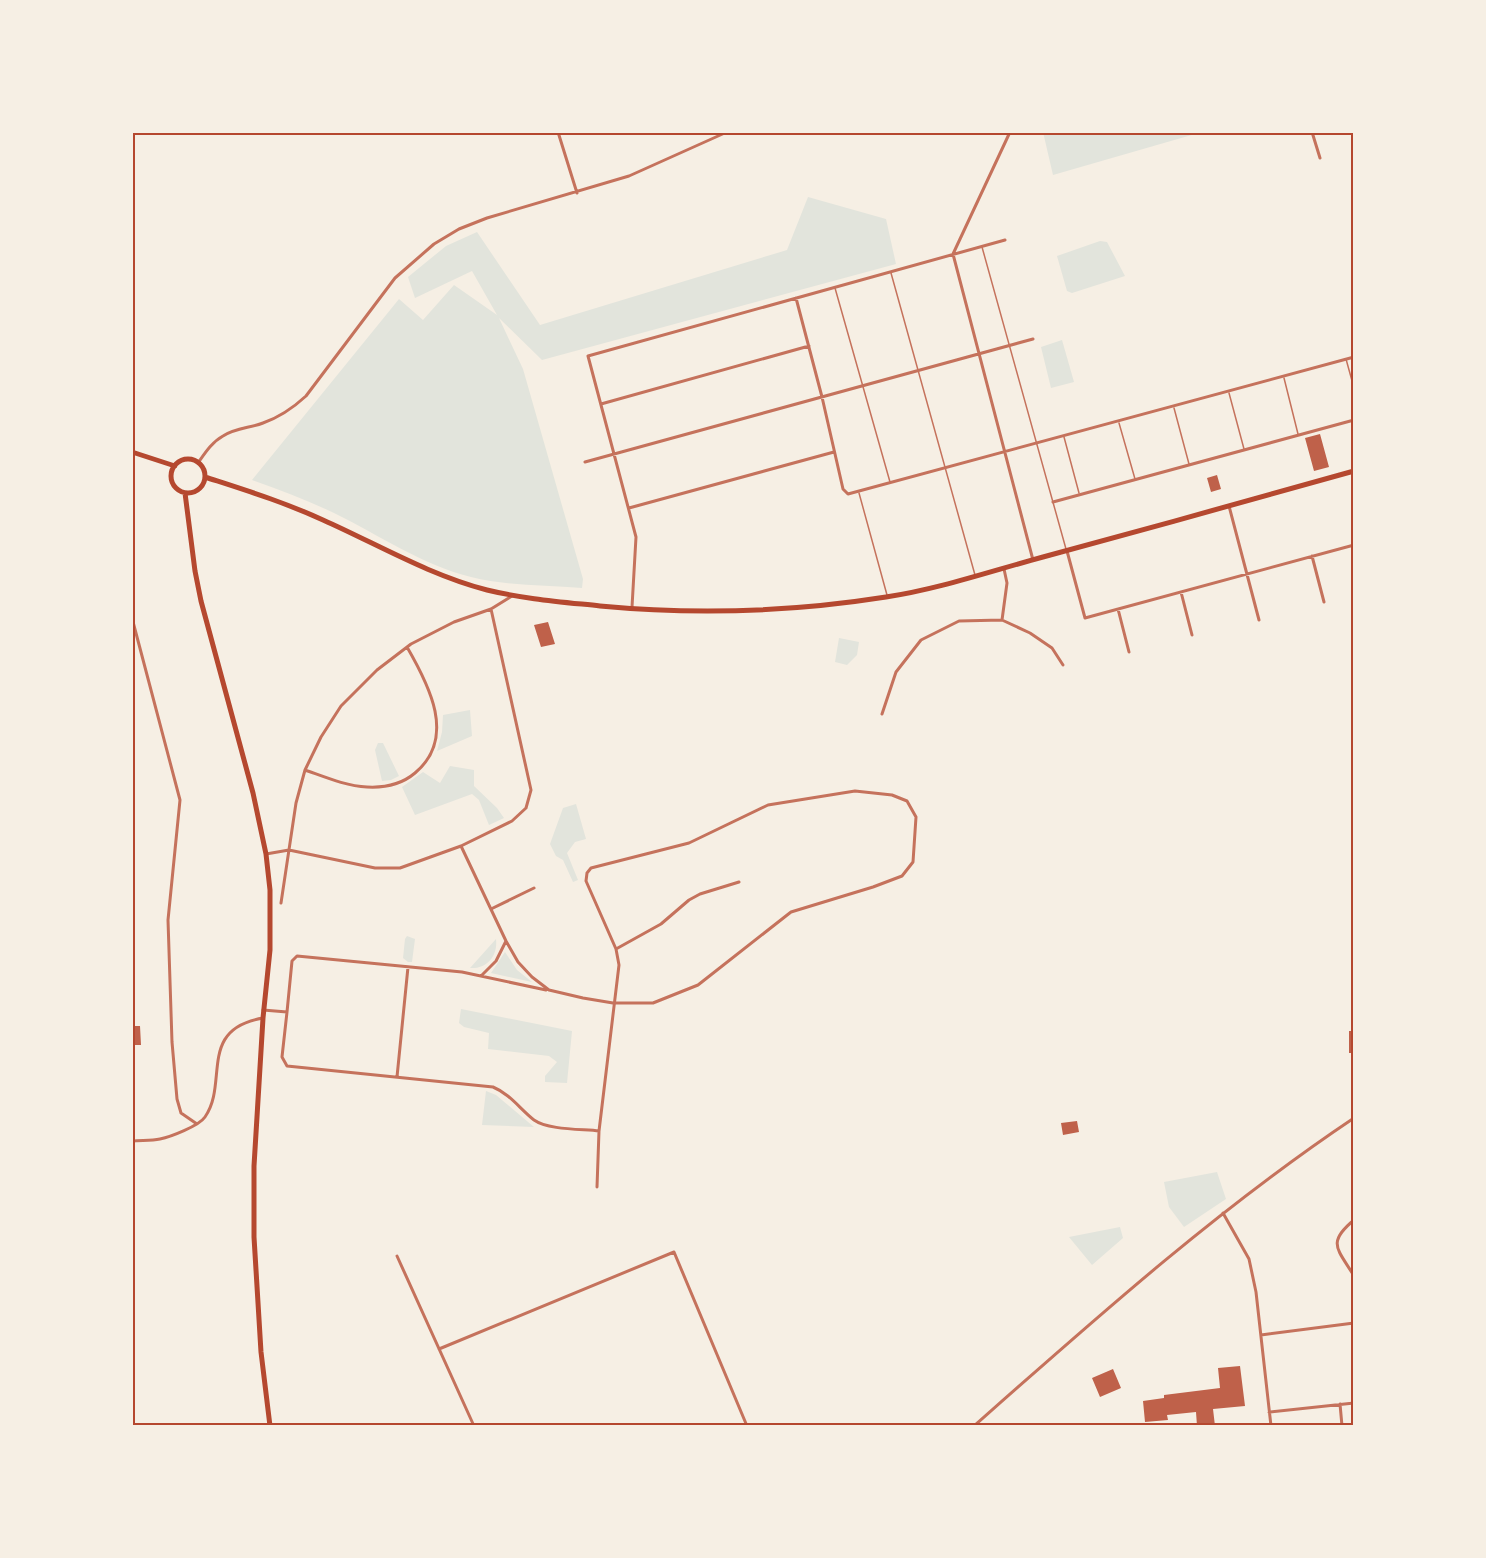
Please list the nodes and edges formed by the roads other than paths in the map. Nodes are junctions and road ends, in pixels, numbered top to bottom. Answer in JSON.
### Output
{"nodes":[{"id":1,"x":558,"y":132,"type":"edge"},
{"id":2,"x":727,"y":132,"type":"edge"},
{"id":3,"x":1010,"y":132,"type":"edge"},
{"id":4,"x":1312,"y":132,"type":"edge"},
{"id":5,"x":1320,"y":158,"type":"dead end"},
{"id":6,"x":577,"y":193,"type":"junction"},
{"id":7,"x":1005,"y":240,"type":"dead end"},
{"id":8,"x":982,"y":246,"type":"junction"},
{"id":9,"x":953,"y":254,"type":"junction"},
{"id":10,"x":891,"y":272,"type":"junction"},
{"id":11,"x":835,"y":287,"type":"junction"},
{"id":12,"x":796,"y":298,"type":"junction"},
{"id":13,"x":1033,"y":339,"type":"dead end"},
{"id":14,"x":1010,"y":345,"type":"junction"},
{"id":15,"x":808,"y":346,"type":"junction"},
{"id":16,"x":979,"y":353,"type":"junction"},
{"id":17,"x":1354,"y":357,"type":"edge"},
{"id":18,"x":1346,"y":359,"type":"junction"},
{"id":19,"x":918,"y":370,"type":"junction"},
{"id":20,"x":1283,"y":376,"type":"junction"},
{"id":21,"x":863,"y":386,"type":"junction"},
{"id":22,"x":1354,"y":387,"type":"edge"},
{"id":23,"x":1229,"y":391,"type":"junction"},
{"id":24,"x":822,"y":397,"type":"junction"},
{"id":25,"x":601,"y":404,"type":"junction"},
{"id":26,"x":1173,"y":406,"type":"junction"},
{"id":27,"x":1354,"y":420,"type":"edge"},
{"id":28,"x":1119,"y":421,"type":"junction"},
{"id":29,"x":1298,"y":435,"type":"junction"},
{"id":30,"x":1064,"y":436,"type":"junction"},
{"id":31,"x":1037,"y":443,"type":"junction"},
{"id":32,"x":1245,"y":450,"type":"junction"},
{"id":33,"x":132,"y":452,"type":"edge"},
{"id":34,"x":834,"y":452,"type":"junction"},
{"id":35,"x":1005,"y":452,"type":"junction"},
{"id":36,"x":614,"y":454,"type":"junction"},
{"id":37,"x":585,"y":462,"type":"dead end"},
{"id":38,"x":198,"y":463,"type":"junction"},
{"id":39,"x":1190,"y":465,"type":"junction"},
{"id":40,"x":175,"y":466,"type":"junction"},
{"id":41,"x":945,"y":468,"type":"junction"},
{"id":42,"x":1354,"y":471,"type":"edge"},
{"id":43,"x":205,"y":477,"type":"junction"},
{"id":44,"x":1136,"y":480,"type":"junction"},
{"id":45,"x":890,"y":483,"type":"junction"},
{"id":46,"x":859,"y":492,"type":"junction"},
{"id":47,"x":185,"y":493,"type":"junction"},
{"id":48,"x":1080,"y":495,"type":"junction"},
{"id":49,"x":1053,"y":502,"type":"junction"},
{"id":50,"x":1228,"y":506,"type":"junction"},
{"id":51,"x":628,"y":508,"type":"junction"},
{"id":52,"x":1354,"y":545,"type":"edge"},
{"id":53,"x":1067,"y":551,"type":"junction"},
{"id":54,"x":1312,"y":556,"type":"junction"},
{"id":55,"x":1034,"y":560,"type":"junction"},
{"id":56,"x":1004,"y":569,"type":"junction"},
{"id":57,"x":1247,"y":574,"type":"junction"},
{"id":58,"x":976,"y":576,"type":"junction"},
{"id":59,"x":1181,"y":592,"type":"junction"},
{"id":60,"x":513,"y":595,"type":"junction"},
{"id":61,"x":887,"y":597,"type":"junction"},
{"id":62,"x":1324,"y":602,"type":"dead end"},
{"id":63,"x":491,"y":609,"type":"junction"},
{"id":64,"x":632,"y":609,"type":"junction"},
{"id":65,"x":1118,"y":609,"type":"junction"},
{"id":66,"x":132,"y":618,"type":"edge"},
{"id":67,"x":1002,"y":620,"type":"junction"},
{"id":68,"x":1258,"y":620,"type":"dead end"},
{"id":69,"x":1192,"y":635,"type":"dead end"},
{"id":70,"x":408,"y":647,"type":"junction"},
{"id":71,"x":1129,"y":652,"type":"dead end"},
{"id":72,"x":1063,"y":665,"type":"dead end"},
{"id":73,"x":882,"y":714,"type":"dead end"},
{"id":74,"x":305,"y":770,"type":"junction"},
{"id":75,"x":461,"y":846,"type":"junction"},
{"id":76,"x":289,"y":850,"type":"junction"},
{"id":77,"x":266,"y":854,"type":"junction"},
{"id":78,"x":739,"y":882,"type":"dead end"},
{"id":79,"x":534,"y":888,"type":"dead end"},
{"id":80,"x":281,"y":903,"type":"dead end"},
{"id":81,"x":491,"y":909,"type":"junction"},
{"id":82,"x":506,"y":941,"type":"junction"},
{"id":83,"x":616,"y":949,"type":"junction"},
{"id":84,"x":408,"y":967,"type":"junction"},
{"id":85,"x":481,"y":976,"type":"junction"},
{"id":86,"x":549,"y":990,"type":"junction"},
{"id":87,"x":613,"y":1003,"type":"junction"},
{"id":88,"x":263,"y":1010,"type":"junction"},
{"id":89,"x":287,"y":1012,"type":"junction"},
{"id":90,"x":263,"y":1018,"type":"junction"},
{"id":91,"x":397,"y":1077,"type":"junction"},
{"id":92,"x":1354,"y":1118,"type":"edge"},
{"id":93,"x":197,"y":1124,"type":"junction"},
{"id":94,"x":599,"y":1131,"type":"junction"},
{"id":95,"x":132,"y":1140,"type":"edge"},
{"id":96,"x":597,"y":1187,"type":"dead end"},
{"id":97,"x":1223,"y":1213,"type":"junction"},
{"id":98,"x":1354,"y":1220,"type":"edge"},
{"id":99,"x":397,"y":1257,"type":"dead end"},
{"id":100,"x":1354,"y":1276,"type":"edge"},
{"id":101,"x":1354,"y":1323,"type":"edge"},
{"id":102,"x":1261,"y":1335,"type":"junction"},
{"id":103,"x":439,"y":1349,"type":"junction"},
{"id":104,"x":1354,"y":1403,"type":"edge"},
{"id":105,"x":1340,"y":1404,"type":"junction"},
{"id":106,"x":1269,"y":1412,"type":"junction"},
{"id":107,"x":270,"y":1426,"type":"edge"},
{"id":108,"x":474,"y":1426,"type":"edge"},
{"id":109,"x":747,"y":1426,"type":"edge"},
{"id":110,"x":974,"y":1426,"type":"edge"},
{"id":111,"x":1270,"y":1426,"type":"edge"},
{"id":112,"x":1342,"y":1426,"type":"edge"}],
"edges":[{"from":1,"to":6,"type":"street"},
{"from":2,"to":6,"type":"street"},
{"from":3,"to":9,"type":"street"},
{"from":4,"to":5,"type":"street"},
{"from":6,"to":38,"type":"street"},
{"from":7,"to":8,"type":"street"},
{"from":8,"to":9,"type":"street"},
{"from":8,"to":14,"type":"lane"},
{"from":9,"to":10,"type":"street"},
{"from":9,"to":16,"type":"street"},
{"from":10,"to":11,"type":"street"},
{"from":10,"to":19,"type":"lane"},
{"from":11,"to":12,"type":"street"},
{"from":11,"to":21,"type":"lane"},
{"from":12,"to":15,"type":"street"},
{"from":12,"to":25,"type":"street"},
{"from":13,"to":14,"type":"street"},
{"from":14,"to":16,"type":"street"},
{"from":14,"to":31,"type":"lane"},
{"from":15,"to":24,"type":"street"},
{"from":15,"to":25,"type":"street"},
{"from":16,"to":19,"type":"street"},
{"from":16,"to":35,"type":"street"},
{"from":17,"to":18,"type":"street"},
{"from":18,"to":20,"type":"street"},
{"from":18,"to":22,"type":"lane"},
{"from":19,"to":21,"type":"street"},
{"from":19,"to":41,"type":"lane"},
{"from":20,"to":23,"type":"street"},
{"from":20,"to":29,"type":"lane"},
{"from":21,"to":24,"type":"street"},
{"from":21,"to":45,"type":"lane"},
{"from":23,"to":26,"type":"street"},
{"from":23,"to":32,"type":"lane"},
{"from":24,"to":34,"type":"street"},
{"from":24,"to":36,"type":"street"},
{"from":25,"to":36,"type":"street"},
{"from":26,"to":28,"type":"street"},
{"from":26,"to":39,"type":"lane"},
{"from":27,"to":29,"type":"street"},
{"from":28,"to":30,"type":"street"},
{"from":28,"to":44,"type":"lane"},
{"from":29,"to":32,"type":"street"},
{"from":30,"to":31,"type":"street"},
{"from":30,"to":48,"type":"lane"},
{"from":31,"to":35,"type":"street"},
{"from":31,"to":49,"type":"lane"},
{"from":32,"to":39,"type":"street"},
{"from":33,"to":40,"type":"main road"},
{"from":34,"to":46,"type":"street"},
{"from":34,"to":51,"type":"street"},
{"from":35,"to":41,"type":"street"},
{"from":35,"to":55,"type":"street"},
{"from":36,"to":37,"type":"street"},
{"from":36,"to":51,"type":"street"},
{"from":38,"to":40,"type":"main road"},
{"from":38,"to":43,"type":"main road"},
{"from":39,"to":44,"type":"street"},
{"from":40,"to":47,"type":"main road"},
{"from":41,"to":45,"type":"street"},
{"from":41,"to":58,"type":"lane"},
{"from":42,"to":50,"type":"main road"},
{"from":43,"to":47,"type":"main road"},
{"from":43,"to":60,"type":"main road"},
{"from":44,"to":48,"type":"street"},
{"from":45,"to":46,"type":"street"},
{"from":46,"to":61,"type":"lane"},
{"from":47,"to":77,"type":"main road"},
{"from":48,"to":49,"type":"street"},
{"from":49,"to":53,"type":"lane"},
{"from":50,"to":53,"type":"main road"},
{"from":50,"to":57,"type":"street"},
{"from":51,"to":64,"type":"street"},
{"from":52,"to":54,"type":"street"},
{"from":53,"to":55,"type":"main road"},
{"from":53,"to":65,"type":"street"},
{"from":54,"to":57,"type":"street"},
{"from":54,"to":62,"type":"street"},
{"from":55,"to":56,"type":"main road"},
{"from":56,"to":58,"type":"main road"},
{"from":56,"to":67,"type":"street"},
{"from":57,"to":59,"type":"street"},
{"from":57,"to":68,"type":"street"},
{"from":58,"to":61,"type":"main road"},
{"from":59,"to":65,"type":"street"},
{"from":59,"to":69,"type":"street"},
{"from":60,"to":63,"type":"street"},
{"from":60,"to":64,"type":"main road"},
{"from":61,"to":64,"type":"main road"},
{"from":63,"to":70,"type":"street"},
{"from":63,"to":75,"type":"street"},
{"from":65,"to":71,"type":"street"},
{"from":66,"to":93,"type":"street"},
{"from":67,"to":72,"type":"street"},
{"from":67,"to":73,"type":"street"},
{"from":70,"to":74,"type":"street"},
{"from":70,"to":74,"type":"street"},
{"from":74,"to":76,"type":"street"},
{"from":75,"to":76,"type":"street"},
{"from":75,"to":81,"type":"street"},
{"from":76,"to":77,"type":"street"},
{"from":76,"to":80,"type":"street"},
{"from":77,"to":88,"type":"main road"},
{"from":78,"to":83,"type":"street"},
{"from":79,"to":81,"type":"street"},
{"from":81,"to":82,"type":"street"},
{"from":82,"to":85,"type":"street"},
{"from":82,"to":86,"type":"street"},
{"from":83,"to":87,"type":"street"},
{"from":83,"to":87,"type":"street"},
{"from":84,"to":85,"type":"street"},
{"from":84,"to":89,"type":"street"},
{"from":84,"to":91,"type":"street"},
{"from":85,"to":86,"type":"street"},
{"from":86,"to":87,"type":"street"},
{"from":87,"to":94,"type":"street"},
{"from":88,"to":89,"type":"street"},
{"from":88,"to":90,"type":"main road"},
{"from":89,"to":91,"type":"street"},
{"from":90,"to":93,"type":"street"},
{"from":90,"to":107,"type":"main road"},
{"from":91,"to":94,"type":"street"},
{"from":92,"to":97,"type":"street"},
{"from":93,"to":95,"type":"street"},
{"from":94,"to":96,"type":"street"},
{"from":97,"to":102,"type":"street"},
{"from":97,"to":110,"type":"street"},
{"from":98,"to":100,"type":"street"},
{"from":99,"to":103,"type":"street"},
{"from":101,"to":102,"type":"street"},
{"from":102,"to":106,"type":"street"},
{"from":103,"to":108,"type":"street"},
{"from":103,"to":109,"type":"street"},
{"from":104,"to":105,"type":"street"},
{"from":105,"to":106,"type":"street"},
{"from":105,"to":112,"type":"street"},
{"from":106,"to":111,"type":"street"}]}
